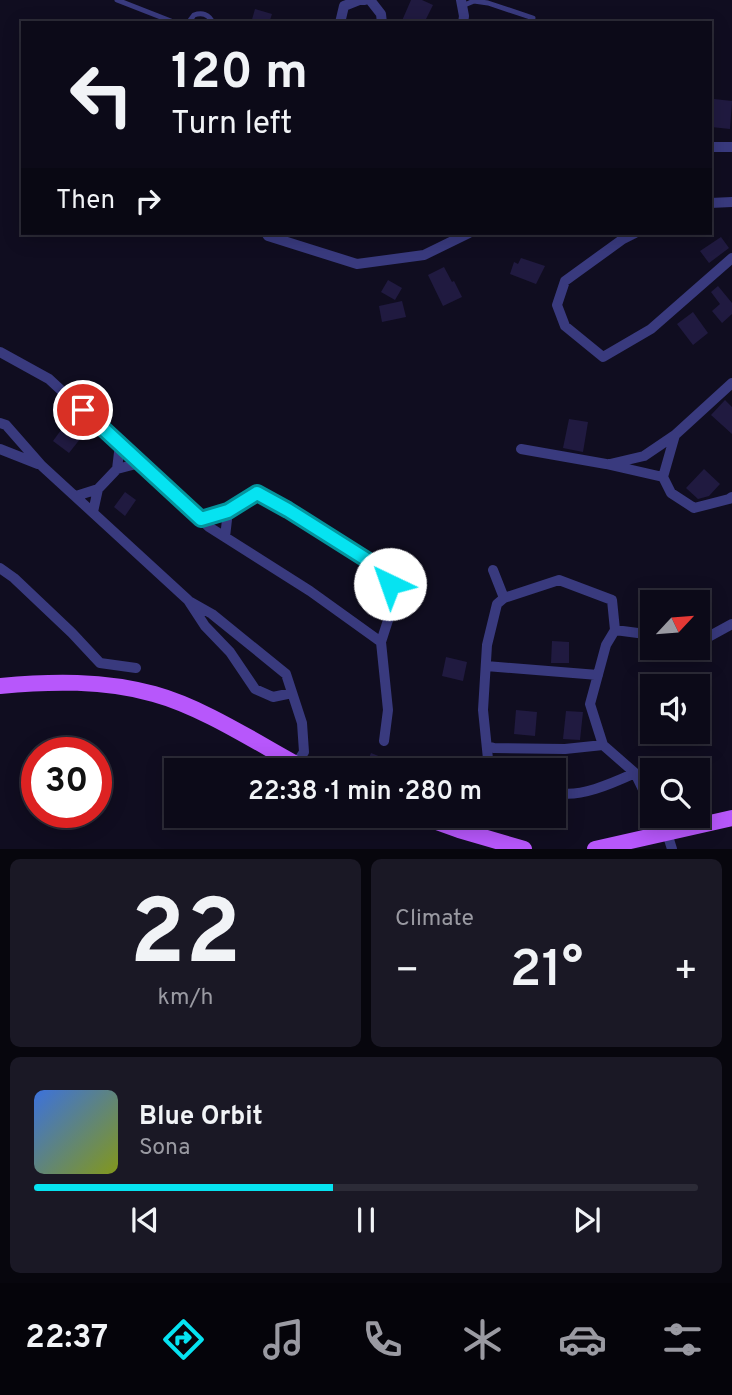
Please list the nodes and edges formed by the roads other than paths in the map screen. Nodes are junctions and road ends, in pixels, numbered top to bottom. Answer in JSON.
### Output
{"nodes":[{"id":1,"x":117,"y":0,"type":"edge"},
{"id":2,"x":365,"y":0,"type":"edge"},
{"id":3,"x":370,"y":0,"type":"edge"},
{"id":4,"x":461,"y":3,"type":"edge"},
{"id":5,"x":533,"y":18,"type":"dead end"},
{"id":6,"x":171,"y":21,"type":"edge"},
{"id":7,"x":190,"y":21,"type":"edge"},
{"id":8,"x":212,"y":21,"type":"edge"},
{"id":9,"x":341,"y":21,"type":"edge"},
{"id":10,"x":382,"y":21,"type":"edge"},
{"id":11,"x":463,"y":21,"type":"edge"},
{"id":12,"x":712,"y":147,"type":"edge"},
{"id":13,"x":732,"y":147,"type":"edge"},
{"id":14,"x":732,"y":202,"type":"edge"},
{"id":15,"x":712,"y":203,"type":"edge"},
{"id":16,"x":267,"y":235,"type":"edge"},
{"id":17,"x":465,"y":235,"type":"edge"},
{"id":18,"x":631,"y":235,"type":"edge"},
{"id":19,"x":732,"y":258,"type":"edge"},
{"id":20,"x":0,"y":352,"type":"edge"},
{"id":21,"x":732,"y":383,"type":"edge"},
{"id":22,"x":0,"y":423,"type":"edge"},
{"id":23,"x":675,"y":435,"type":"junction"},
{"id":24,"x":120,"y":444,"type":"junction"},
{"id":25,"x":0,"y":449,"type":"edge"},
{"id":26,"x":521,"y":449,"type":"dead end"},
{"id":27,"x":140,"y":463,"type":"junction"},
{"id":28,"x":606,"y":464,"type":"junction"},
{"id":29,"x":42,"y":466,"type":"junction"},
{"id":30,"x":117,"y":469,"type":"junction"},
{"id":31,"x":663,"y":477,"type":"junction"},
{"id":32,"x":98,"y":489,"type":"junction"},
{"id":33,"x":76,"y":496,"type":"junction"},
{"id":34,"x":732,"y":497,"type":"edge"},
{"id":35,"x":228,"y":511,"type":"junction"},
{"id":36,"x":93,"y":512,"type":"junction"},
{"id":37,"x":201,"y":519,"type":"junction"},
{"id":38,"x":225,"y":537,"type":"junction"},
{"id":39,"x":0,"y":568,"type":"edge"},
{"id":40,"x":493,"y":570,"type":"dead end"},
{"id":41,"x":503,"y":598,"type":"junction"},
{"id":42,"x":188,"y":600,"type":"junction"},
{"id":43,"x":732,"y":624,"type":"edge"},
{"id":44,"x":615,"y":630,"type":"junction"},
{"id":45,"x":640,"y":633,"type":"edge"},
{"id":46,"x":710,"y":636,"type":"edge"},
{"id":47,"x":240,"y":637,"type":"junction"},
{"id":48,"x":381,"y":642,"type":"junction"},
{"id":49,"x":229,"y":652,"type":"junction"},
{"id":50,"x":486,"y":666,"type":"junction"},
{"id":51,"x":136,"y":668,"type":"dead end"},
{"id":52,"x":598,"y":675,"type":"junction"},
{"id":53,"x":0,"y":686,"type":"edge"},
{"id":54,"x":292,"y":693,"type":"junction"},
{"id":55,"x":384,"y":741,"type":"dead end"},
{"id":56,"x":487,"y":746,"type":"junction"},
{"id":57,"x":603,"y":746,"type":"junction"},
{"id":58,"x":285,"y":758,"type":"edge"},
{"id":59,"x":303,"y":758,"type":"edge"},
{"id":60,"x":488,"y":758,"type":"edge"},
{"id":61,"x":635,"y":774,"type":"junction"},
{"id":62,"x":640,"y":784,"type":"edge"},
{"id":63,"x":566,"y":795,"type":"edge"},
{"id":64,"x":732,"y":818,"type":"edge"},
{"id":65,"x":453,"y":828,"type":"edge"},
{"id":66,"x":670,"y":841,"type":"edge"},
{"id":67,"x":524,"y":849,"type":"edge"},
{"id":68,"x":595,"y":849,"type":"edge"}],
"edges":[{"from":1,"to":6,"type":"lane"},
{"from":2,"to":9,"type":"street"},
{"from":3,"to":10,"type":"street"},
{"from":4,"to":5,"type":"lane"},
{"from":4,"to":11,"type":"street"},
{"from":7,"to":8,"type":"lane"},
{"from":12,"to":13,"type":"street"},
{"from":14,"to":15,"type":"street"},
{"from":16,"to":17,"type":"street"},
{"from":18,"to":19,"type":"street"},
{"from":20,"to":24,"type":"street"},
{"from":21,"to":23,"type":"street"},
{"from":22,"to":29,"type":"street"},
{"from":23,"to":28,"type":"street"},
{"from":23,"to":31,"type":"street"},
{"from":24,"to":27,"type":"street"},
{"from":24,"to":30,"type":"street"},
{"from":25,"to":29,"type":"street"},
{"from":26,"to":28,"type":"street"},
{"from":27,"to":30,"type":"street"},
{"from":27,"to":37,"type":"street"},
{"from":28,"to":31,"type":"street"},
{"from":29,"to":33,"type":"street"},
{"from":30,"to":32,"type":"street"},
{"from":31,"to":34,"type":"street"},
{"from":32,"to":33,"type":"street"},
{"from":32,"to":36,"type":"street"},
{"from":33,"to":36,"type":"street"},
{"from":35,"to":37,"type":"street"},
{"from":35,"to":38,"type":"street"},
{"from":35,"to":48,"type":"street"},
{"from":36,"to":42,"type":"street"},
{"from":37,"to":38,"type":"street"},
{"from":38,"to":48,"type":"street"},
{"from":39,"to":51,"type":"street"},
{"from":40,"to":41,"type":"street"},
{"from":41,"to":44,"type":"street"},
{"from":41,"to":50,"type":"street"},
{"from":42,"to":47,"type":"street"},
{"from":42,"to":49,"type":"street"},
{"from":43,"to":46,"type":"street"},
{"from":44,"to":45,"type":"street"},
{"from":44,"to":52,"type":"street"},
{"from":47,"to":49,"type":"street"},
{"from":47,"to":54,"type":"street"},
{"from":48,"to":55,"type":"street"},
{"from":49,"to":54,"type":"street"},
{"from":50,"to":52,"type":"street"},
{"from":50,"to":56,"type":"street"},
{"from":52,"to":57,"type":"street"},
{"from":53,"to":58,"type":"main road"},
{"from":54,"to":59,"type":"street"},
{"from":56,"to":57,"type":"street"},
{"from":56,"to":60,"type":"street"},
{"from":57,"to":61,"type":"street"},
{"from":61,"to":62,"type":"street"},
{"from":61,"to":63,"type":"street"},
{"from":64,"to":66,"type":"main road"},
{"from":65,"to":67,"type":"main road"},
{"from":66,"to":68,"type":"main road"}]}
